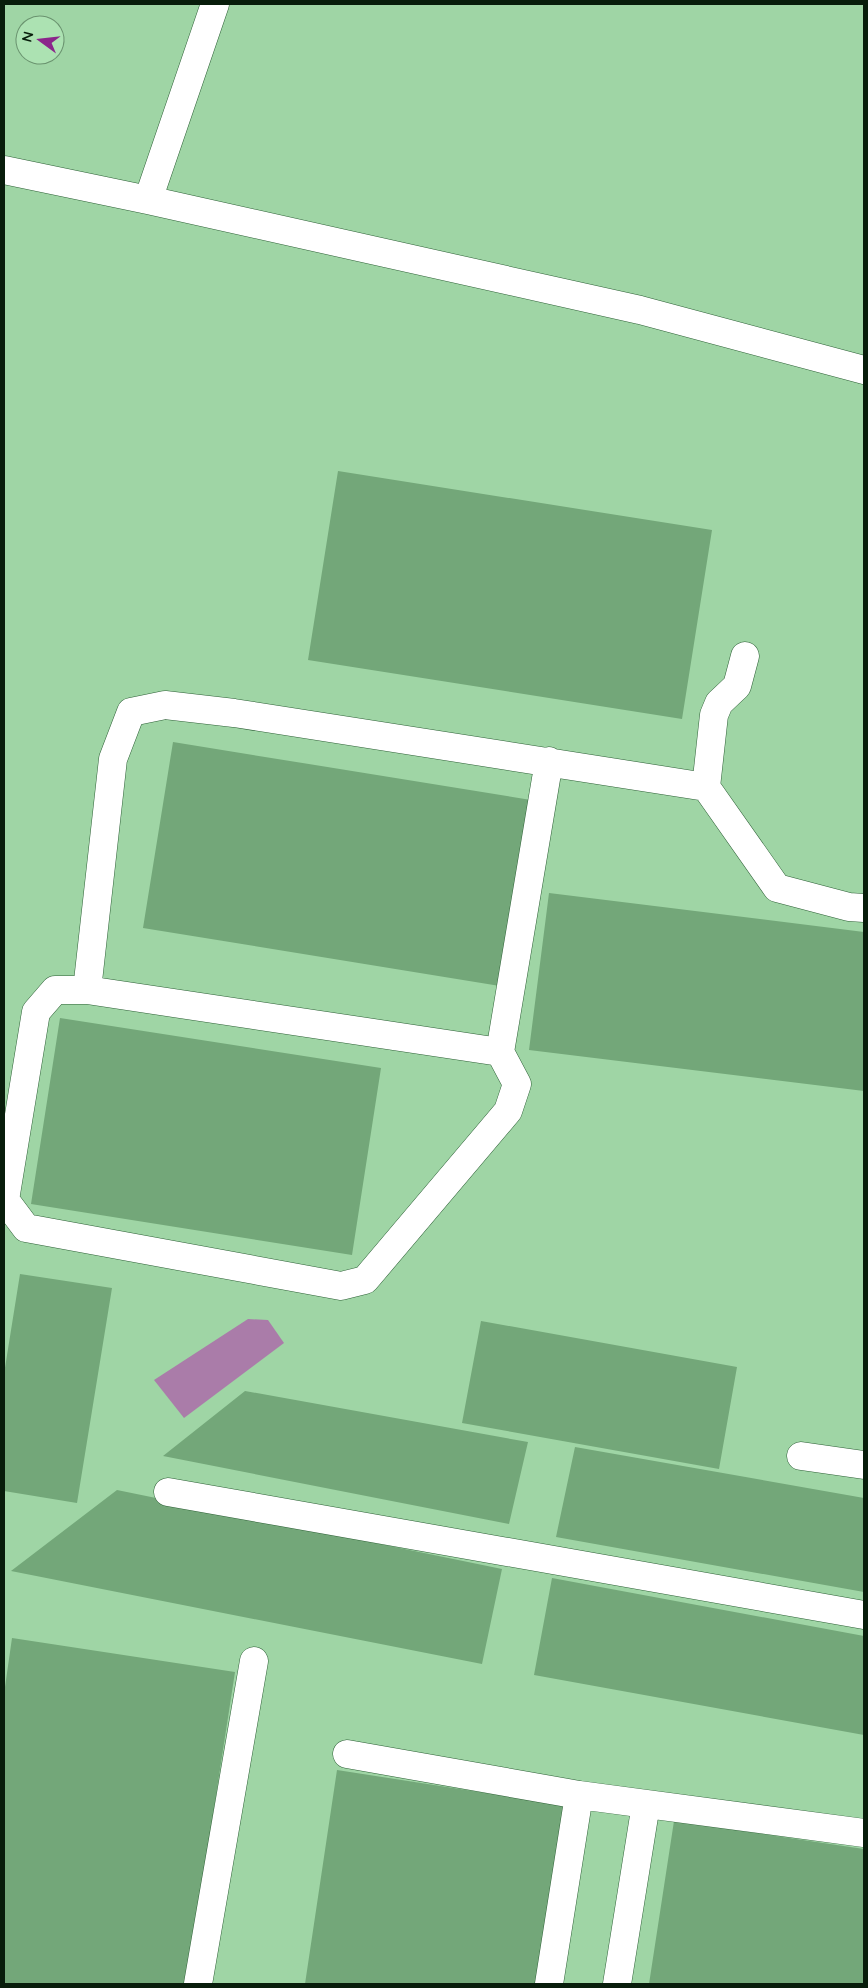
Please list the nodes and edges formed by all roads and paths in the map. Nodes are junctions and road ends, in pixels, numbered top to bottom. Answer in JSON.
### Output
{"nodes":[{"id":1,"x":215,"y":4,"type":"edge"},
{"id":2,"x":4,"y":170,"type":"edge"},
{"id":3,"x":148,"y":200,"type":"junction"},
{"id":4,"x":864,"y":370,"type":"edge"},
{"id":5,"x":745,"y":656,"type":"dead end"},
{"id":6,"x":549,"y":761,"type":"junction"},
{"id":7,"x":706,"y":787,"type":"junction"},
{"id":8,"x":864,"y":908,"type":"edge"},
{"id":9,"x":87,"y":990,"type":"junction"},
{"id":10,"x":500,"y":1052,"type":"junction"},
{"id":11,"x":801,"y":1456,"type":"dead end"},
{"id":12,"x":864,"y":1465,"type":"edge"},
{"id":13,"x":168,"y":1492,"type":"dead end"},
{"id":14,"x":864,"y":1615,"type":"edge"},
{"id":15,"x":254,"y":1660,"type":"dead end"},
{"id":16,"x":347,"y":1754,"type":"dead end"},
{"id":17,"x":579,"y":1795,"type":"junction"},
{"id":18,"x":646,"y":1804,"type":"junction"},
{"id":19,"x":864,"y":1833,"type":"edge"},
{"id":20,"x":198,"y":1984,"type":"edge"},
{"id":21,"x":549,"y":1984,"type":"edge"},
{"id":22,"x":617,"y":1984,"type":"edge"}],
"edges":[{"from":1,"to":3,"type":"street"},
{"from":2,"to":3,"type":"street"},
{"from":3,"to":4,"type":"street"},
{"from":5,"to":7,"type":"street"},
{"from":6,"to":7,"type":"street"},
{"from":6,"to":9,"type":"street"},
{"from":6,"to":10,"type":"street"},
{"from":7,"to":8,"type":"street"},
{"from":9,"to":10,"type":"street"},
{"from":9,"to":10,"type":"street"},
{"from":11,"to":12,"type":"street"},
{"from":13,"to":14,"type":"street"},
{"from":15,"to":20,"type":"street"},
{"from":16,"to":17,"type":"street"},
{"from":17,"to":18,"type":"street"},
{"from":17,"to":21,"type":"street"},
{"from":18,"to":19,"type":"street"},
{"from":18,"to":22,"type":"street"}]}
